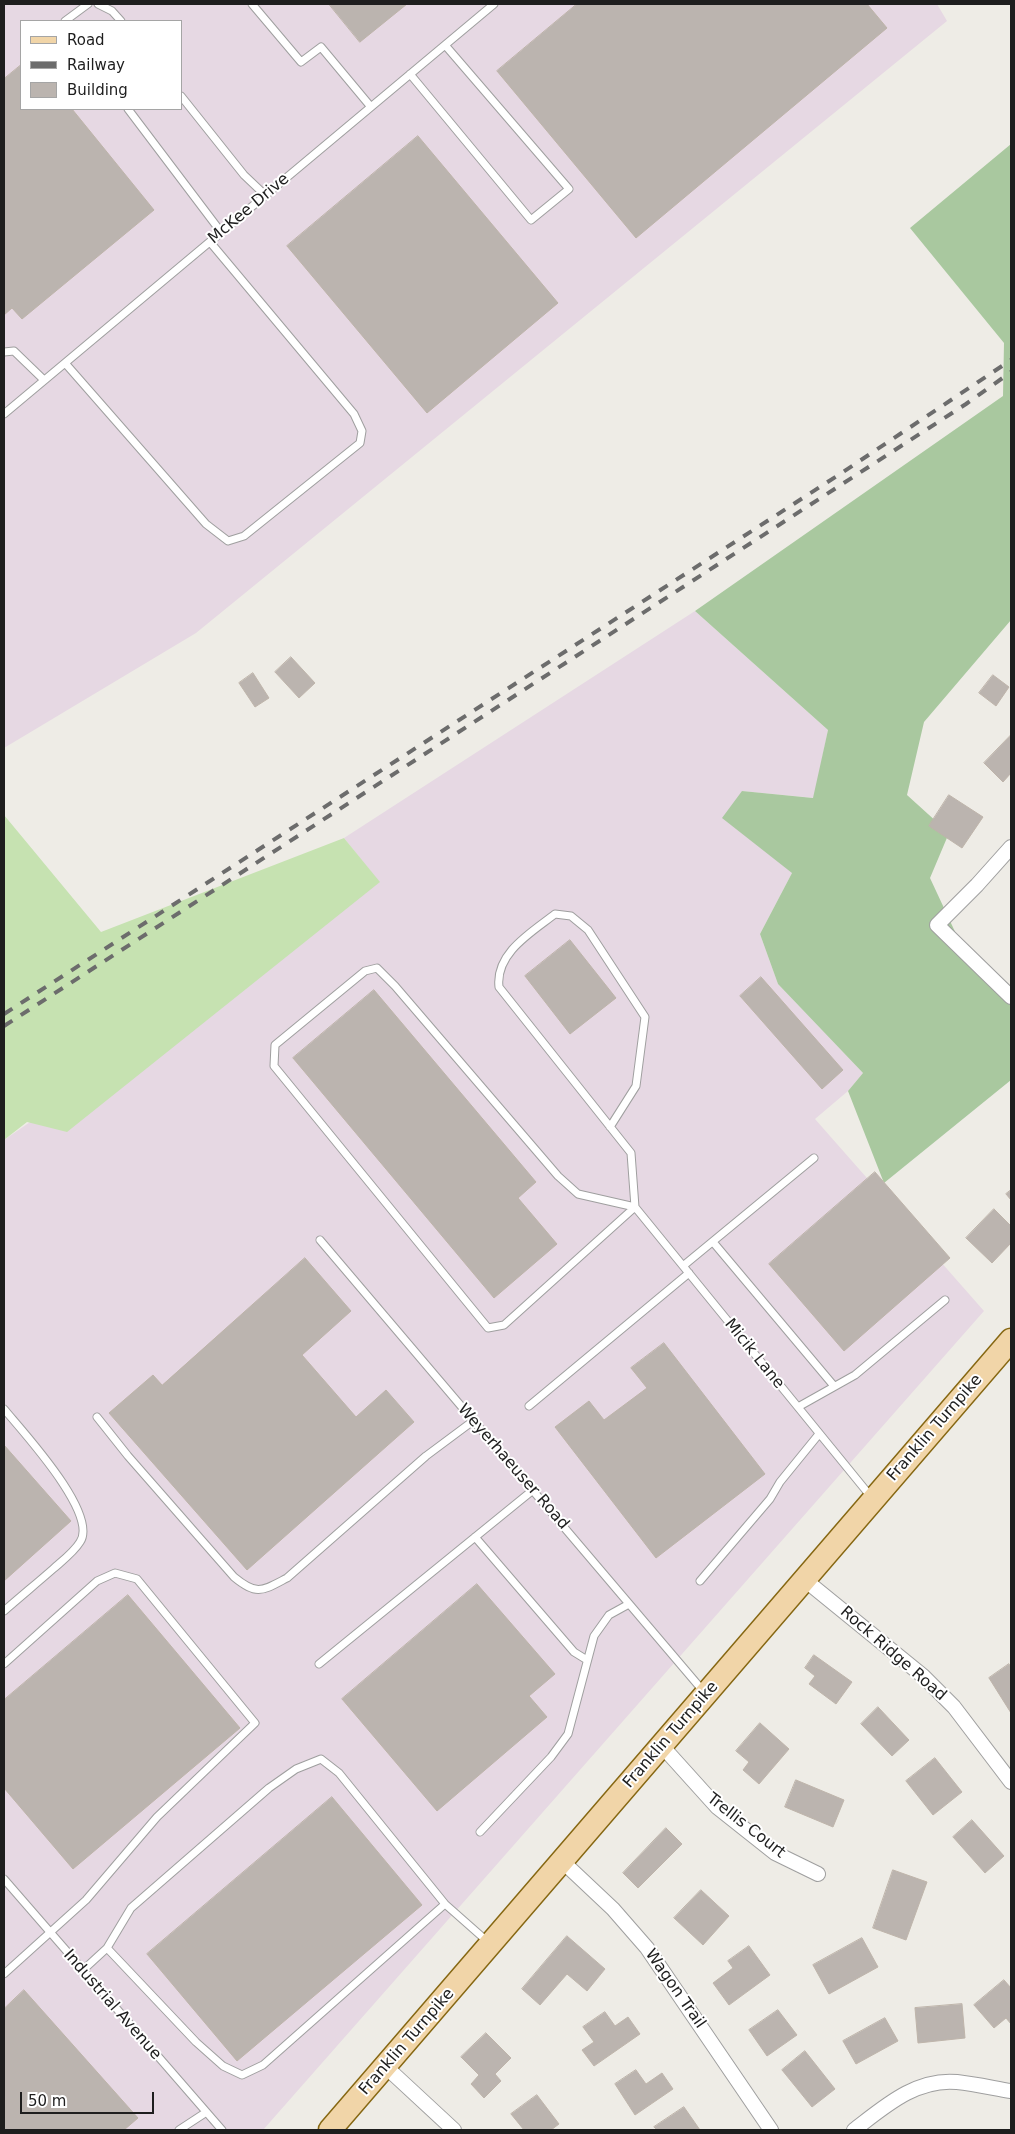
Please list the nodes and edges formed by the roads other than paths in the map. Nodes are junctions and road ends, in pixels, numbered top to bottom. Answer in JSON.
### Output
{"nodes":[{"id":1,"x":88,"y":4,"type":"edge"},
{"id":2,"x":98,"y":4,"type":"edge"},
{"id":3,"x":252,"y":4,"type":"edge"},
{"id":4,"x":494,"y":4,"type":"edge"},
{"id":5,"x":67,"y":20,"type":"edge"},
{"id":6,"x":120,"y":20,"type":"edge"},
{"id":7,"x":445,"y":45,"type":"junction"},
{"id":8,"x":410,"y":74,"type":"junction"},
{"id":9,"x":182,"y":97,"type":"edge"},
{"id":10,"x":371,"y":107,"type":"junction"},
{"id":11,"x":129,"y":110,"type":"edge"},
{"id":12,"x":265,"y":196,"type":"junction"},
{"id":13,"x":221,"y":232,"type":"junction"},
{"id":14,"x":210,"y":242,"type":"junction"},
{"id":15,"x":4,"y":352,"type":"edge"},
{"id":16,"x":65,"y":363,"type":"junction"},
{"id":17,"x":44,"y":380,"type":"junction"},
{"id":18,"x":4,"y":414,"type":"edge"},
{"id":19,"x":1011,"y":847,"type":"edge"},
{"id":20,"x":1011,"y":997,"type":"edge"},
{"id":21,"x":610,"y":1126,"type":"junction"},
{"id":22,"x":814,"y":1158,"type":"dead end"},
{"id":23,"x":635,"y":1207,"type":"junction"},
{"id":24,"x":320,"y":1240,"type":"dead end"},
{"id":25,"x":713,"y":1242,"type":"junction"},
{"id":26,"x":683,"y":1266,"type":"junction"},
{"id":27,"x":689,"y":1273,"type":"junction"},
{"id":28,"x":945,"y":1300,"type":"dead end"},
{"id":29,"x":1011,"y":1340,"type":"edge"},
{"id":30,"x":834,"y":1386,"type":"junction"},
{"id":31,"x":529,"y":1406,"type":"dead end"},
{"id":32,"x":798,"y":1407,"type":"junction"},
{"id":33,"x":4,"y":1409,"type":"edge"},
{"id":34,"x":97,"y":1417,"type":"dead end"},
{"id":35,"x":473,"y":1421,"type":"junction"},
{"id":36,"x":820,"y":1434,"type":"junction"},
{"id":37,"x":533,"y":1490,"type":"junction"},
{"id":38,"x":874,"y":1500,"type":"junction"},
{"id":39,"x":475,"y":1538,"type":"junction"},
{"id":40,"x":805,"y":1580,"type":"junction"},
{"id":41,"x":700,"y":1581,"type":"dead end"},
{"id":42,"x":629,"y":1604,"type":"junction"},
{"id":43,"x":4,"y":1611,"type":"edge"},
{"id":44,"x":587,"y":1660,"type":"junction"},
{"id":45,"x":4,"y":1664,"type":"edge"},
{"id":46,"x":319,"y":1664,"type":"dead end"},
{"id":47,"x":706,"y":1694,"type":"junction"},
{"id":48,"x":662,"y":1746,"type":"junction"},
{"id":49,"x":1011,"y":1782,"type":"edge"},
{"id":50,"x":480,"y":1832,"type":"dead end"},
{"id":51,"x":562,"y":1861,"type":"junction"},
{"id":52,"x":818,"y":1874,"type":"dead end"},
{"id":53,"x":4,"y":1879,"type":"edge"},
{"id":54,"x":445,"y":1904,"type":"junction"},
{"id":55,"x":50,"y":1933,"type":"junction"},
{"id":56,"x":491,"y":1944,"type":"junction"},
{"id":57,"x":107,"y":1948,"type":"junction"},
{"id":58,"x":82,"y":1971,"type":"junction"},
{"id":59,"x":4,"y":1974,"type":"edge"},
{"id":60,"x":386,"y":2068,"type":"junction"},
{"id":61,"x":1011,"y":2091,"type":"edge"},
{"id":62,"x":205,"y":2113,"type":"junction"},
{"id":63,"x":180,"y":2130,"type":"edge"},
{"id":64,"x":222,"y":2130,"type":"edge"},
{"id":65,"x":330,"y":2130,"type":"edge"},
{"id":66,"x":454,"y":2130,"type":"edge"},
{"id":67,"x":771,"y":2130,"type":"edge"},
{"id":68,"x":854,"y":2130,"type":"edge"}],
"edges":[{"from":1,"to":5,"type":"lane"},
{"from":2,"to":6,"type":"lane"},
{"from":3,"to":10,"type":"lane"},
{"from":4,"to":7,"type":"lane","name":"McKee Drive"},
{"from":7,"to":8,"type":"lane","name":"McKee Drive"},
{"from":7,"to":8,"type":"lane"},
{"from":8,"to":10,"type":"lane","name":"McKee Drive"},
{"from":9,"to":12,"type":"lane"},
{"from":10,"to":12,"type":"lane","name":"McKee Drive"},
{"from":11,"to":13,"type":"lane"},
{"from":12,"to":13,"type":"lane","name":"McKee Drive"},
{"from":13,"to":14,"type":"lane","name":"McKee Drive"},
{"from":14,"to":16,"type":"lane","name":"McKee Drive"},
{"from":14,"to":16,"type":"lane"},
{"from":15,"to":17,"type":"lane"},
{"from":16,"to":17,"type":"lane","name":"McKee Drive"},
{"from":17,"to":18,"type":"lane","name":"McKee Drive"},
{"from":19,"to":20,"type":"street"},
{"from":21,"to":21,"type":"lane"},
{"from":21,"to":23,"type":"lane"},
{"from":22,"to":25,"type":"lane"},
{"from":23,"to":23,"type":"lane"},
{"from":23,"to":26,"type":"lane","name":"Micik Lane"},
{"from":24,"to":35,"type":"lane","name":"Weyerhaeuser Road"},
{"from":25,"to":26,"type":"lane"},
{"from":25,"to":30,"type":"lane"},
{"from":26,"to":27,"type":"lane","name":"Micik Lane"},
{"from":27,"to":31,"type":"lane"},
{"from":27,"to":32,"type":"lane","name":"Micik Lane"},
{"from":28,"to":30,"type":"lane"},
{"from":29,"to":38,"type":"main road","name":"Franklin Turnpike"},
{"from":30,"to":32,"type":"lane"},
{"from":32,"to":36,"type":"lane","name":"Micik Lane"},
{"from":33,"to":43,"type":"lane"},
{"from":34,"to":35,"type":"lane"},
{"from":35,"to":37,"type":"lane","name":"Weyerhaeuser Road"},
{"from":36,"to":38,"type":"lane","name":"Micik Lane"},
{"from":36,"to":41,"type":"lane"},
{"from":37,"to":39,"type":"lane"},
{"from":37,"to":42,"type":"lane","name":"Weyerhaeuser Road"},
{"from":38,"to":40,"type":"main road","name":"Franklin Turnpike"},
{"from":39,"to":44,"type":"lane"},
{"from":39,"to":46,"type":"lane"},
{"from":40,"to":47,"type":"main road","name":"Franklin Turnpike"},
{"from":40,"to":49,"type":"street","name":"Rock Ridge Road"},
{"from":42,"to":44,"type":"lane"},
{"from":42,"to":47,"type":"lane","name":"Weyerhaeuser Road"},
{"from":44,"to":50,"type":"lane"},
{"from":45,"to":55,"type":"lane"},
{"from":47,"to":48,"type":"main road","name":"Franklin Turnpike"},
{"from":48,"to":51,"type":"main road","name":"Franklin Turnpike"},
{"from":48,"to":52,"type":"street","name":"Trellis Court"},
{"from":51,"to":56,"type":"main road","name":"Franklin Turnpike"},
{"from":51,"to":67,"type":"street","name":"Wagon Trail"},
{"from":53,"to":55,"type":"lane","name":"Industrial Avenue"},
{"from":54,"to":56,"type":"lane"},
{"from":54,"to":57,"type":"lane"},
{"from":54,"to":57,"type":"lane"},
{"from":55,"to":58,"type":"lane","name":"Industrial Avenue"},
{"from":55,"to":59,"type":"lane"},
{"from":56,"to":60,"type":"main road","name":"Franklin Turnpike"},
{"from":57,"to":58,"type":"lane"},
{"from":58,"to":62,"type":"lane","name":"Industrial Avenue"},
{"from":60,"to":65,"type":"main road","name":"Franklin Turnpike"},
{"from":60,"to":66,"type":"street"},
{"from":61,"to":68,"type":"street"},
{"from":62,"to":63,"type":"lane"},
{"from":62,"to":64,"type":"lane","name":"Industrial Avenue"}]}
